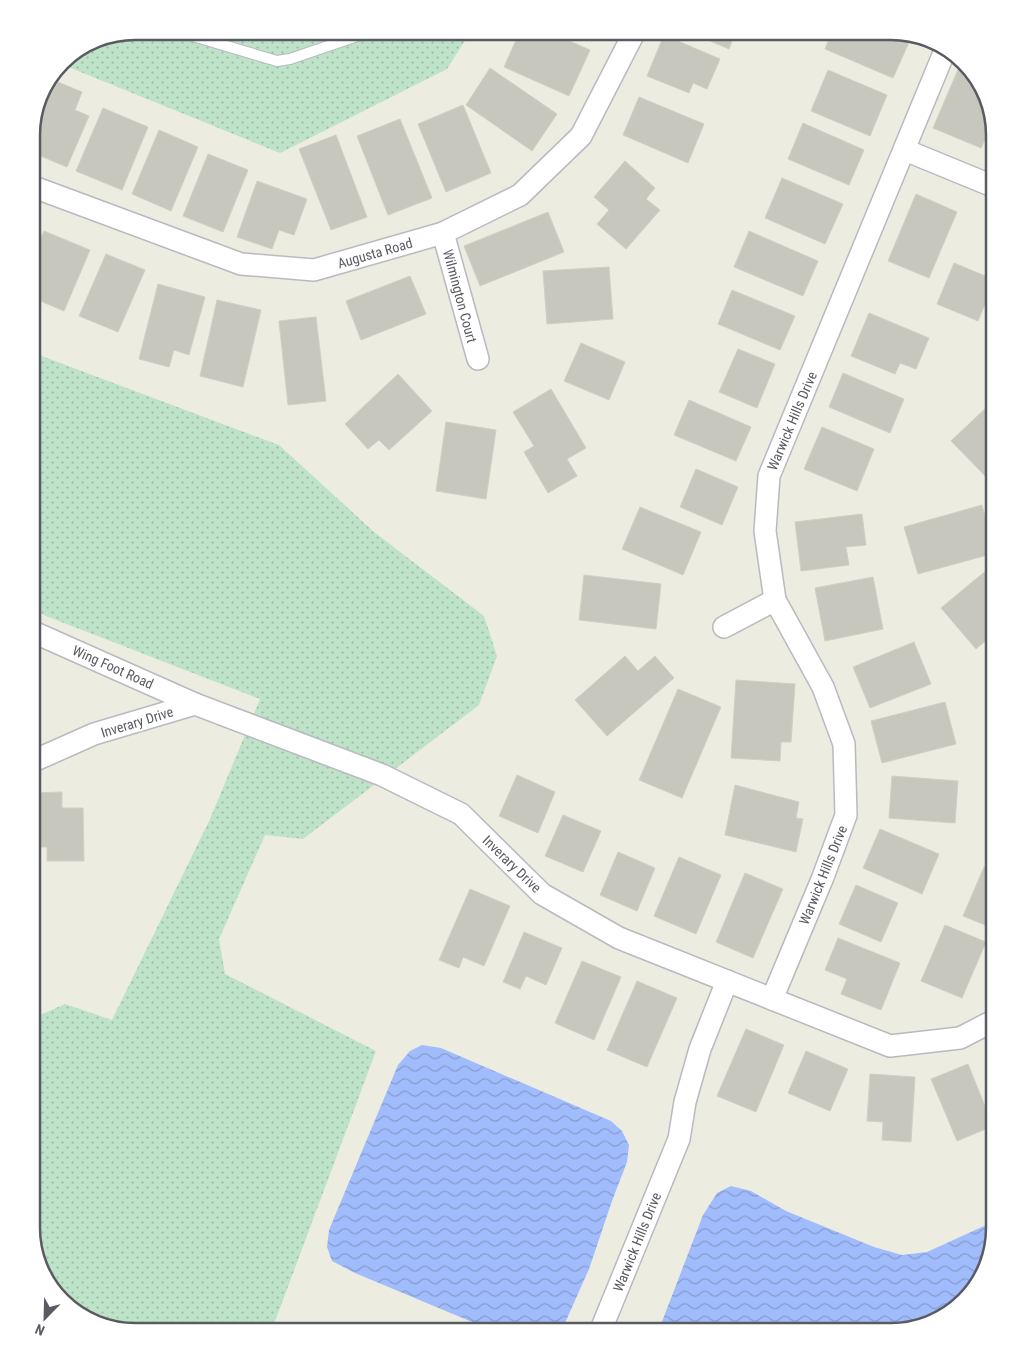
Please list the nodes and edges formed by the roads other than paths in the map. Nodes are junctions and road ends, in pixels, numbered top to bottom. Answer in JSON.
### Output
{"nodes":[{"id":1,"x":206,"y":40,"type":"edge"},
{"id":2,"x":346,"y":40,"type":"edge"},
{"id":3,"x":630,"y":40,"type":"edge"},
{"id":4,"x":943,"y":56,"type":"edge"},
{"id":5,"x":905,"y":150,"type":"junction"},
{"id":6,"x":986,"y":183,"type":"edge"},
{"id":7,"x":40,"y":189,"type":"edge"},
{"id":8,"x":443,"y":233,"type":"junction"},
{"id":9,"x":478,"y":359,"type":"dead end"},
{"id":10,"x":775,"y":600,"type":"junction"},
{"id":11,"x":724,"y":627,"type":"dead end"},
{"id":12,"x":40,"y":634,"type":"edge"},
{"id":13,"x":196,"y":704,"type":"junction"},
{"id":14,"x":40,"y":758,"type":"edge"},
{"id":15,"x":727,"y":981,"type":"junction"},
{"id":16,"x":772,"y":999,"type":"junction"},
{"id":17,"x":986,"y":1025,"type":"edge"},
{"id":18,"x":604,"y":1323,"type":"edge"}],
"edges":[{"from":1,"to":2,"type":"lane"},
{"from":3,"to":8,"type":"street","name":"Augusta Road"},
{"from":4,"to":5,"type":"street","name":"Warwick Hills Drive"},
{"from":5,"to":6,"type":"street"},
{"from":5,"to":10,"type":"street","name":"Warwick Hills Drive"},
{"from":7,"to":8,"type":"street","name":"Augusta Road"},
{"from":8,"to":9,"type":"street","name":"Wilmington Court"},
{"from":10,"to":11,"type":"street"},
{"from":10,"to":16,"type":"street","name":"Warwick Hills Drive"},
{"from":12,"to":13,"type":"street","name":"Wing Foot Road"},
{"from":13,"to":14,"type":"street","name":"Inverary Drive"},
{"from":13,"to":15,"type":"street","name":"Inverary Drive"},
{"from":15,"to":16,"type":"street","name":"Inverary Drive"},
{"from":15,"to":18,"type":"street","name":"Warwick Hills Drive"},
{"from":16,"to":17,"type":"street","name":"Inverary Drive"}]}
